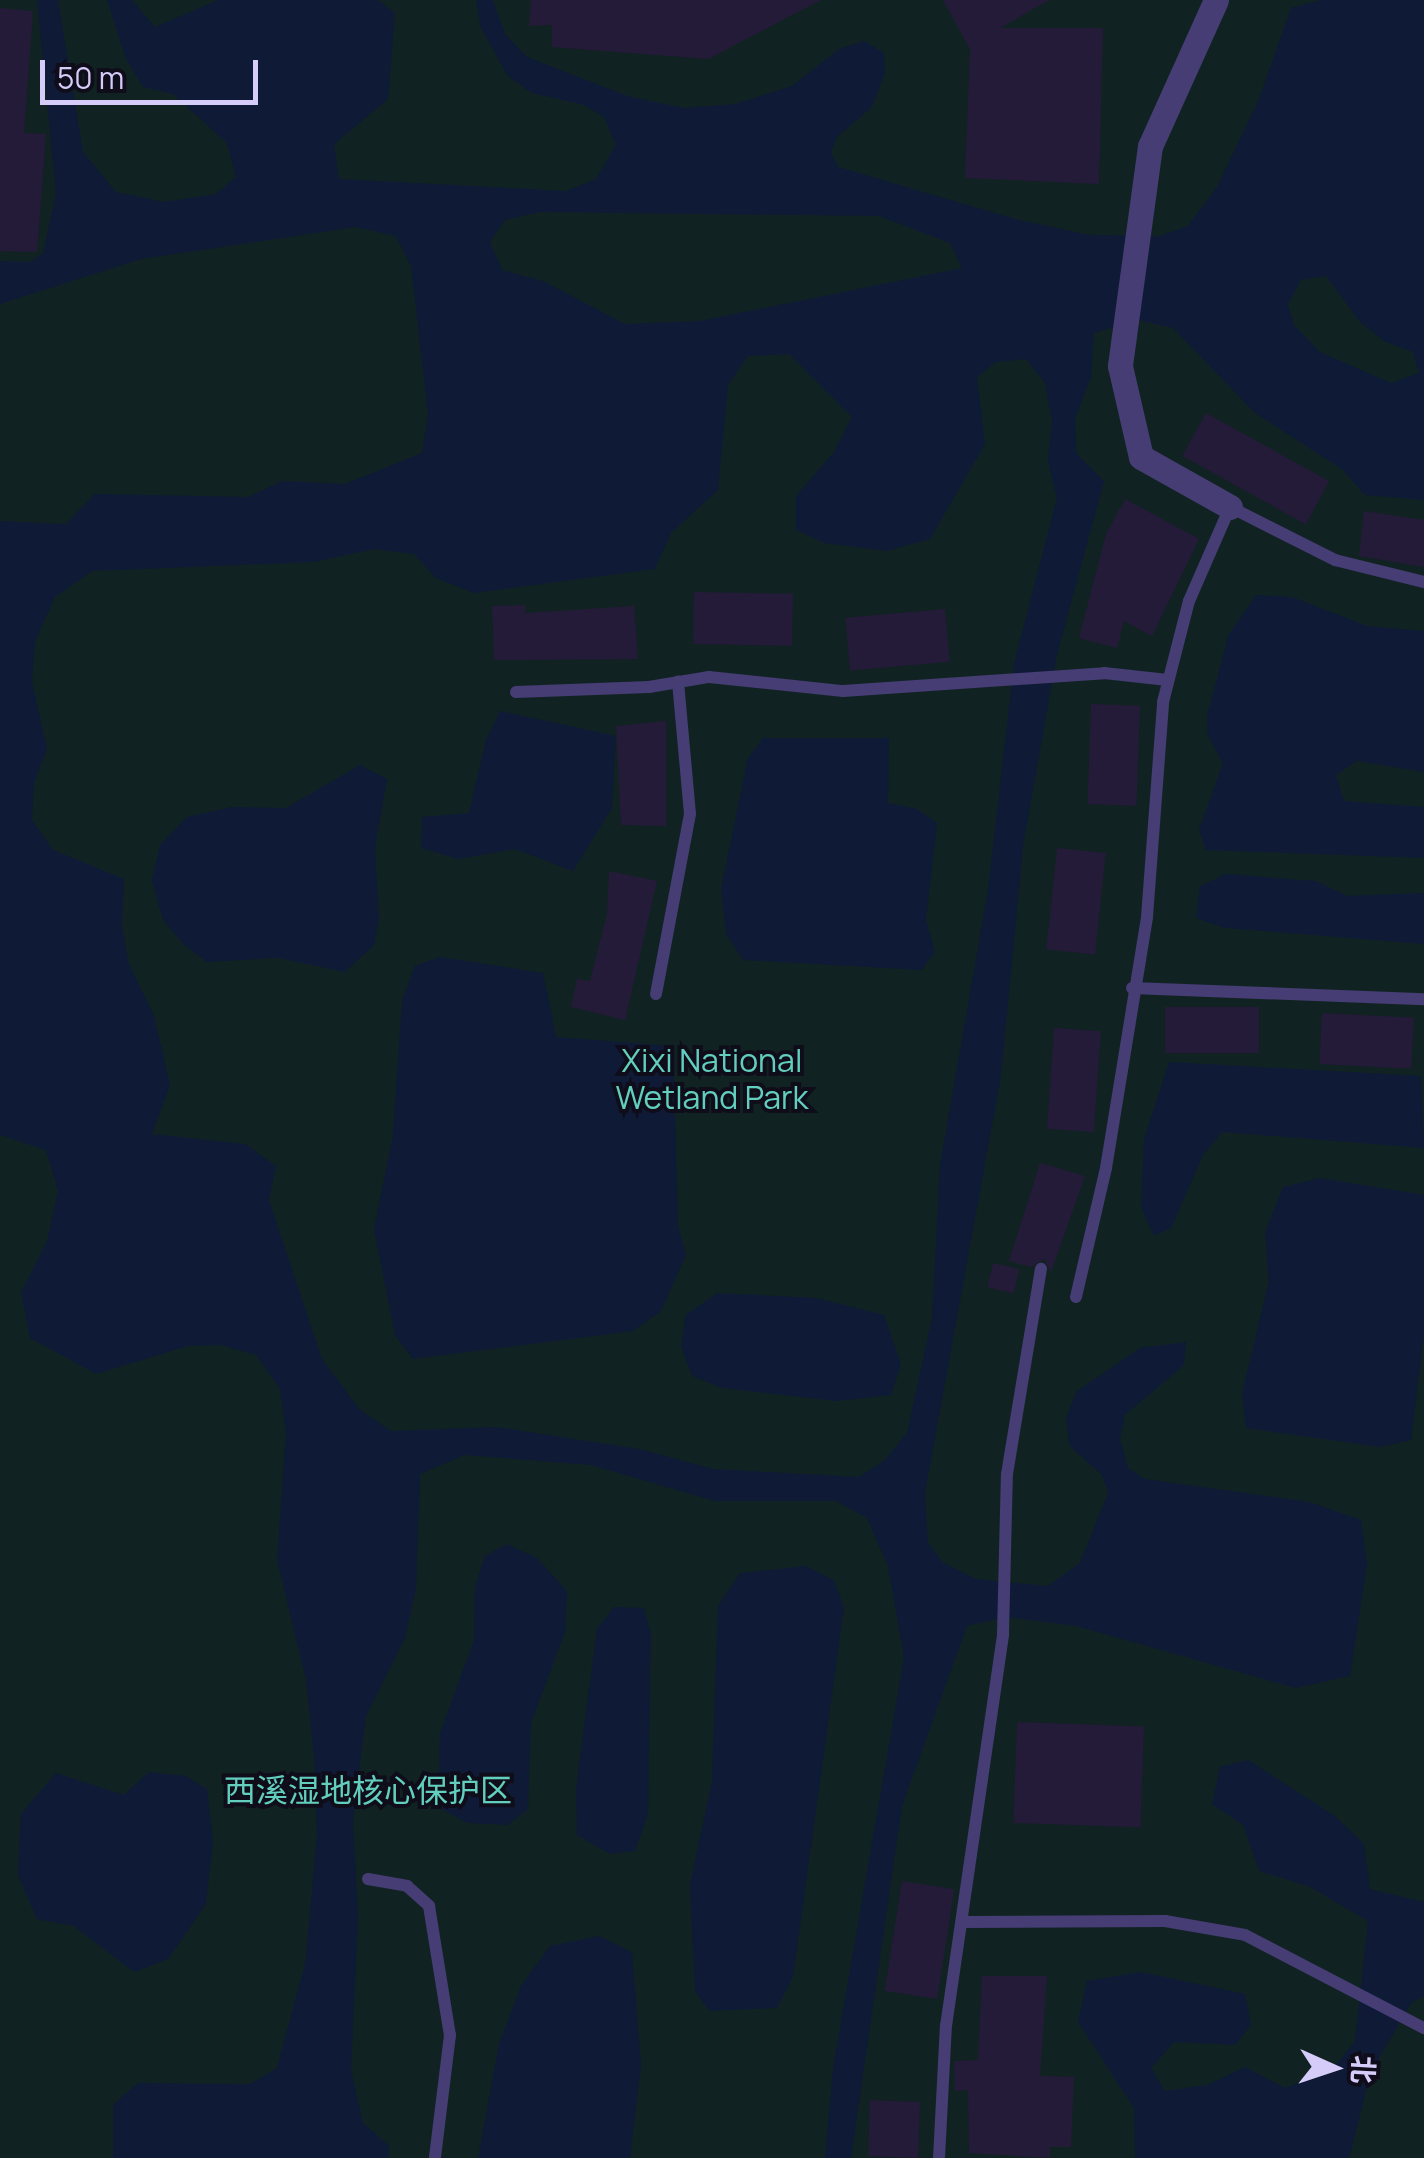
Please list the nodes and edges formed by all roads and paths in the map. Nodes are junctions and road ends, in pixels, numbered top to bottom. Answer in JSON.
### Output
{"nodes":[{"id":1,"x":1216,"y":0,"type":"edge"},
{"id":2,"x":1230,"y":508,"type":"junction"},
{"id":3,"x":1424,"y":582,"type":"edge"},
{"id":4,"x":1168,"y":680,"type":"junction"},
{"id":5,"x":678,"y":682,"type":"junction"},
{"id":6,"x":516,"y":692,"type":"dead end"},
{"id":7,"x":1132,"y":988,"type":"junction"},
{"id":8,"x":656,"y":994,"type":"dead end"},
{"id":9,"x":1424,"y":999,"type":"edge"},
{"id":10,"x":1041,"y":1270,"type":"dead end"},
{"id":11,"x":1076,"y":1298,"type":"dead end"},
{"id":12,"x":368,"y":1879,"type":"dead end"},
{"id":13,"x":962,"y":1922,"type":"junction"},
{"id":14,"x":1424,"y":2028,"type":"edge"},
{"id":15,"x":436,"y":2158,"type":"edge"},
{"id":16,"x":940,"y":2158,"type":"edge"}],
"edges":[{"from":1,"to":2,"type":"street"},
{"from":2,"to":3,"type":"lane"},
{"from":2,"to":4,"type":"lane"},
{"from":4,"to":5,"type":"lane"},
{"from":4,"to":7,"type":"lane"},
{"from":5,"to":6,"type":"lane"},
{"from":5,"to":8,"type":"lane"},
{"from":7,"to":9,"type":"lane"},
{"from":7,"to":11,"type":"lane"},
{"from":10,"to":13,"type":"lane"},
{"from":12,"to":15,"type":"lane"},
{"from":13,"to":14,"type":"lane"},
{"from":13,"to":16,"type":"lane"}]}
